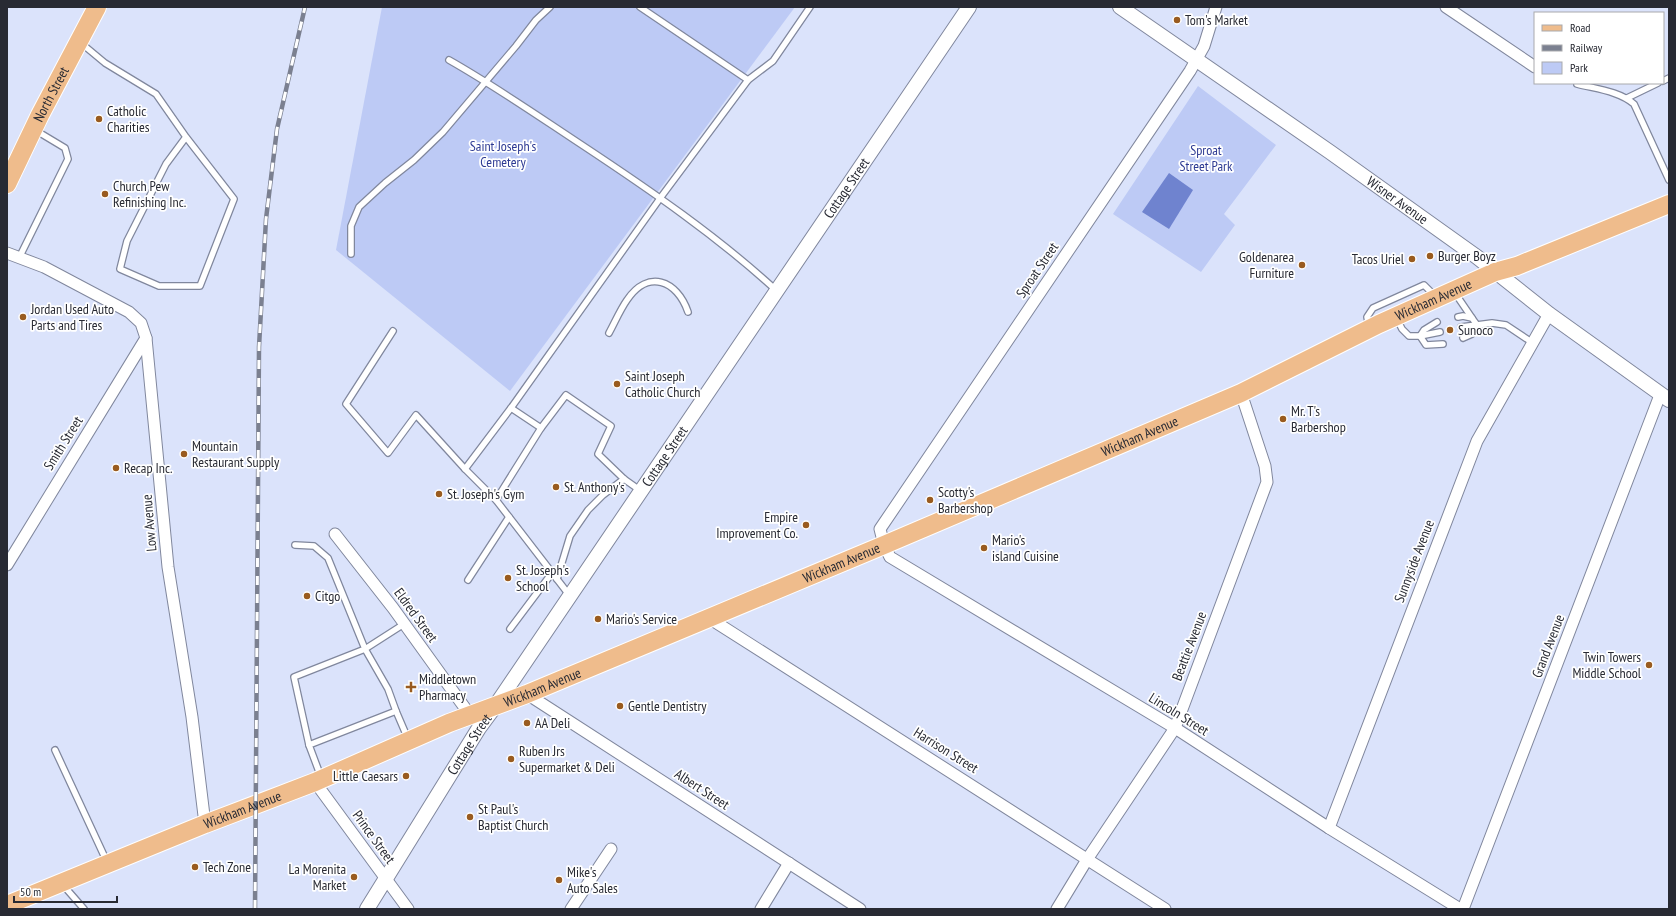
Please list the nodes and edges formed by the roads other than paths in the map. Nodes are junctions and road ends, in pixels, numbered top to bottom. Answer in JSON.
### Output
{"nodes":[{"id":1,"x":97,"y":7,"type":"edge"},
{"id":2,"x":550,"y":7,"type":"edge"},
{"id":3,"x":640,"y":7,"type":"edge"},
{"id":4,"x":810,"y":7,"type":"edge"},
{"id":5,"x":969,"y":7,"type":"edge"},
{"id":6,"x":1120,"y":7,"type":"edge"},
{"id":7,"x":1216,"y":7,"type":"edge"},
{"id":8,"x":1446,"y":7,"type":"edge"},
{"id":9,"x":79,"y":41,"type":"junction"},
{"id":10,"x":449,"y":60,"type":"dead end"},
{"id":11,"x":1196,"y":60,"type":"junction"},
{"id":12,"x":1534,"y":66,"type":"edge"},
{"id":13,"x":748,"y":80,"type":"junction"},
{"id":14,"x":486,"y":82,"type":"junction"},
{"id":15,"x":1577,"y":84,"type":"dead end"},
{"id":16,"x":1656,"y":84,"type":"edge"},
{"id":17,"x":1627,"y":98,"type":"junction"},
{"id":18,"x":34,"y":129,"type":"junction"},
{"id":19,"x":186,"y":137,"type":"junction"},
{"id":20,"x":1669,"y":180,"type":"edge"},
{"id":21,"x":7,"y":184,"type":"edge"},
{"id":22,"x":661,"y":197,"type":"junction"},
{"id":23,"x":1669,"y":204,"type":"edge"},
{"id":24,"x":7,"y":253,"type":"edge"},
{"id":25,"x":351,"y":254,"type":"dead end"},
{"id":26,"x":19,"y":258,"type":"junction"},
{"id":27,"x":1495,"y":272,"type":"junction"},
{"id":28,"x":777,"y":291,"type":"junction"},
{"id":29,"x":1454,"y":291,"type":"junction"},
{"id":30,"x":1436,"y":299,"type":"junction"},
{"id":31,"x":688,"y":312,"type":"dead end"},
{"id":32,"x":1549,"y":314,"type":"junction"},
{"id":33,"x":1396,"y":317,"type":"junction"},
{"id":34,"x":1458,"y":317,"type":"dead end"},
{"id":35,"x":1472,"y":318,"type":"junction"},
{"id":36,"x":1437,"y":322,"type":"dead end"},
{"id":37,"x":1477,"y":325,"type":"junction"},
{"id":38,"x":1461,"y":327,"type":"dead end"},
{"id":39,"x":1370,"y":329,"type":"junction"},
{"id":40,"x":393,"y":331,"type":"dead end"},
{"id":41,"x":1440,"y":332,"type":"dead end"},
{"id":42,"x":609,"y":333,"type":"dead end"},
{"id":43,"x":1420,"y":336,"type":"junction"},
{"id":44,"x":146,"y":338,"type":"junction"},
{"id":45,"x":1464,"y":338,"type":"dead end"},
{"id":46,"x":1532,"y":343,"type":"junction"},
{"id":47,"x":1443,"y":344,"type":"dead end"},
{"id":48,"x":1240,"y":393,"type":"junction"},
{"id":49,"x":1665,"y":398,"type":"edge"},
{"id":50,"x":511,"y":408,"type":"junction"},
{"id":51,"x":541,"y":428,"type":"junction"},
{"id":52,"x":465,"y":469,"type":"junction"},
{"id":53,"x":624,"y":479,"type":"junction"},
{"id":54,"x":641,"y":492,"type":"junction"},
{"id":55,"x":496,"y":500,"type":"junction"},
{"id":56,"x":509,"y":517,"type":"junction"},
{"id":57,"x":335,"y":534,"type":"dead end"},
{"id":58,"x":296,"y":545,"type":"dead end"},
{"id":59,"x":884,"y":545,"type":"junction"},
{"id":60,"x":7,"y":565,"type":"edge"},
{"id":61,"x":552,"y":573,"type":"junction"},
{"id":62,"x":557,"y":579,"type":"junction"},
{"id":63,"x":468,"y":580,"type":"dead end"},
{"id":64,"x":570,"y":596,"type":"junction"},
{"id":65,"x":709,"y":618,"type":"junction"},
{"id":66,"x":404,"y":624,"type":"junction"},
{"id":67,"x":510,"y":629,"type":"dead end"},
{"id":68,"x":366,"y":649,"type":"junction"},
{"id":69,"x":528,"y":694,"type":"junction"},
{"id":70,"x":496,"y":705,"type":"junction"},
{"id":71,"x":396,"y":711,"type":"junction"},
{"id":72,"x":470,"y":715,"type":"junction"},
{"id":73,"x":1175,"y":728,"type":"junction"},
{"id":74,"x":409,"y":741,"type":"junction"},
{"id":75,"x":309,"y":745,"type":"junction"},
{"id":76,"x":55,"y":750,"type":"dead end"},
{"id":77,"x":319,"y":780,"type":"junction"},
{"id":78,"x":205,"y":824,"type":"junction"},
{"id":79,"x":1329,"y":828,"type":"junction"},
{"id":80,"x":611,"y":849,"type":"dead end"},
{"id":81,"x":1088,"y":858,"type":"junction"},
{"id":82,"x":108,"y":864,"type":"junction"},
{"id":83,"x":789,"y":864,"type":"junction"},
{"id":84,"x":386,"y":880,"type":"junction"},
{"id":85,"x":62,"y":883,"type":"junction"},
{"id":86,"x":7,"y":905,"type":"edge"},
{"id":87,"x":84,"y":909,"type":"edge"},
{"id":88,"x":367,"y":909,"type":"edge"},
{"id":89,"x":408,"y":909,"type":"edge"},
{"id":90,"x":571,"y":909,"type":"edge"},
{"id":91,"x":761,"y":909,"type":"edge"},
{"id":92,"x":860,"y":909,"type":"edge"},
{"id":93,"x":1057,"y":909,"type":"edge"},
{"id":94,"x":1166,"y":909,"type":"edge"},
{"id":95,"x":1462,"y":909,"type":"edge"}],
"edges":[{"from":1,"to":9,"type":"main road","name":"North Street"},
{"from":2,"to":14,"type":"lane"},
{"from":3,"to":13,"type":"lane"},
{"from":4,"to":13,"type":"lane"},
{"from":5,"to":28,"type":"street","name":"Cottage Street"},
{"from":6,"to":11,"type":"street","name":"Wisner Avenue"},
{"from":7,"to":11,"type":"street","name":"Sproat Street"},
{"from":8,"to":12,"type":"street"},
{"from":9,"to":18,"type":"main road","name":"North Street"},
{"from":9,"to":19,"type":"lane"},
{"from":10,"to":14,"type":"lane"},
{"from":11,"to":27,"type":"street","name":"Wisner Avenue"},
{"from":11,"to":59,"type":"street","name":"Sproat Street"},
{"from":13,"to":22,"type":"lane"},
{"from":14,"to":22,"type":"lane"},
{"from":14,"to":25,"type":"lane"},
{"from":15,"to":17,"type":"lane"},
{"from":16,"to":17,"type":"lane"},
{"from":17,"to":20,"type":"lane"},
{"from":18,"to":21,"type":"main road","name":"North Street"},
{"from":18,"to":26,"type":"lane"},
{"from":19,"to":19,"type":"lane"},
{"from":22,"to":28,"type":"lane"},
{"from":22,"to":50,"type":"lane"},
{"from":23,"to":27,"type":"main road","name":"Wickham Avenue"},
{"from":24,"to":26,"type":"street","name":"Low Avenue"},
{"from":26,"to":44,"type":"street","name":"Low Avenue"},
{"from":27,"to":29,"type":"main road","name":"Wickham Avenue"},
{"from":27,"to":32,"type":"street","name":"Wisner Avenue"},
{"from":28,"to":54,"type":"street","name":"Cottage Street"},
{"from":29,"to":30,"type":"main road","name":"Wickham Avenue"},
{"from":29,"to":35,"type":"lane"},
{"from":30,"to":33,"type":"main road","name":"Wickham Avenue"},
{"from":30,"to":39,"type":"lane"},
{"from":31,"to":42,"type":"lane"},
{"from":32,"to":46,"type":"street","name":"Sunnyside Avenue"},
{"from":32,"to":49,"type":"street","name":"Wisner Avenue"},
{"from":33,"to":39,"type":"main road","name":"Wickham Avenue"},
{"from":33,"to":43,"type":"lane"},
{"from":34,"to":35,"type":"lane"},
{"from":35,"to":37,"type":"lane"},
{"from":36,"to":43,"type":"lane"},
{"from":37,"to":38,"type":"lane"},
{"from":37,"to":45,"type":"lane"},
{"from":37,"to":46,"type":"lane"},
{"from":39,"to":48,"type":"main road","name":"Wickham Avenue"},
{"from":40,"to":52,"type":"lane"},
{"from":41,"to":43,"type":"lane"},
{"from":43,"to":47,"type":"lane"},
{"from":44,"to":60,"type":"street","name":"Smith Street"},
{"from":44,"to":78,"type":"street","name":"Low Avenue"},
{"from":46,"to":79,"type":"street","name":"Sunnyside Avenue"},
{"from":48,"to":59,"type":"main road","name":"Wickham Avenue"},
{"from":48,"to":73,"type":"street","name":"Beattie Avenue"},
{"from":49,"to":95,"type":"street","name":"Grand Avenue"},
{"from":50,"to":51,"type":"lane"},
{"from":50,"to":52,"type":"lane"},
{"from":51,"to":53,"type":"lane"},
{"from":51,"to":55,"type":"lane"},
{"from":52,"to":55,"type":"lane"},
{"from":53,"to":54,"type":"lane"},
{"from":53,"to":62,"type":"lane"},
{"from":54,"to":64,"type":"street","name":"Cottage Street"},
{"from":55,"to":56,"type":"lane"},
{"from":56,"to":61,"type":"lane"},
{"from":56,"to":63,"type":"lane"},
{"from":57,"to":66,"type":"street","name":"Eldred Street"},
{"from":58,"to":68,"type":"lane"},
{"from":59,"to":65,"type":"main road","name":"Wickham Avenue"},
{"from":59,"to":73,"type":"street","name":"Lincoln Street"},
{"from":61,"to":62,"type":"lane"},
{"from":61,"to":67,"type":"lane"},
{"from":62,"to":64,"type":"lane"},
{"from":64,"to":70,"type":"street","name":"Cottage Street"},
{"from":65,"to":69,"type":"main road","name":"Wickham Avenue"},
{"from":65,"to":81,"type":"street","name":"Harrison Street"},
{"from":66,"to":68,"type":"lane"},
{"from":66,"to":72,"type":"street","name":"Eldred Street"},
{"from":68,"to":71,"type":"lane"},
{"from":68,"to":75,"type":"lane"},
{"from":69,"to":70,"type":"main road","name":"Wickham Avenue"},
{"from":69,"to":83,"type":"street","name":"Albert Street"},
{"from":70,"to":72,"type":"main road","name":"Wickham Avenue"},
{"from":70,"to":84,"type":"street","name":"Cottage Street"},
{"from":71,"to":74,"type":"lane"},
{"from":71,"to":75,"type":"lane"},
{"from":72,"to":74,"type":"main road","name":"Wickham Avenue"},
{"from":73,"to":79,"type":"street","name":"Lincoln Street"},
{"from":73,"to":81,"type":"street","name":"Beattie Avenue"},
{"from":74,"to":77,"type":"main road","name":"Wickham Avenue"},
{"from":75,"to":77,"type":"lane"},
{"from":76,"to":82,"type":"lane"},
{"from":77,"to":78,"type":"main road","name":"Wickham Avenue"},
{"from":77,"to":84,"type":"street","name":"Prince Street"},
{"from":78,"to":82,"type":"main road","name":"Wickham Avenue"},
{"from":79,"to":95,"type":"street","name":"Lincoln Street"},
{"from":80,"to":90,"type":"street"},
{"from":81,"to":93,"type":"street","name":"Beattie Avenue"},
{"from":81,"to":94,"type":"street","name":"Harrison Street"},
{"from":82,"to":85,"type":"main road","name":"Wickham Avenue"},
{"from":83,"to":91,"type":"street"},
{"from":83,"to":92,"type":"street","name":"Albert Street"},
{"from":84,"to":88,"type":"street","name":"Cottage Street"},
{"from":84,"to":89,"type":"street","name":"Prince Street"},
{"from":85,"to":86,"type":"main road","name":"Wickham Avenue"},
{"from":85,"to":87,"type":"lane"}]}
